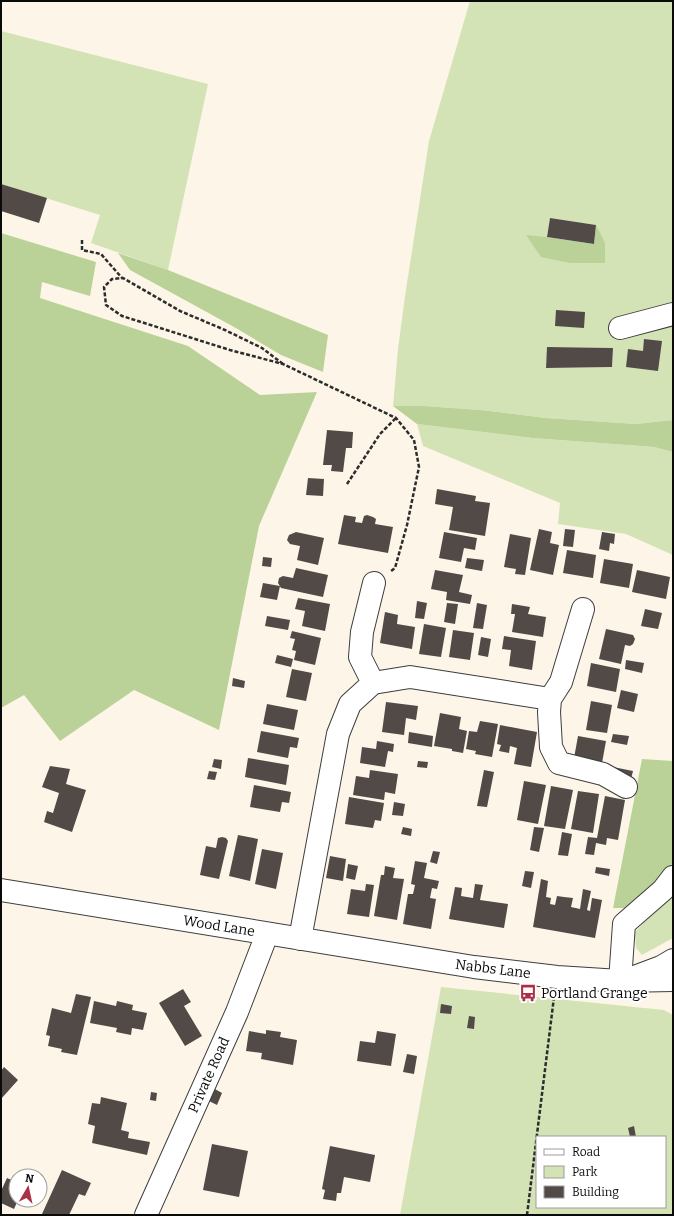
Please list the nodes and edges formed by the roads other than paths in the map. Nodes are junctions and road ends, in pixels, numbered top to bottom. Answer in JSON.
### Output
{"nodes":[{"id":1,"x":673,"y":314,"type":"edge"},
{"id":2,"x":620,"y":328,"type":"dead end"},
{"id":3,"x":374,"y":583,"type":"road end"},
{"id":4,"x":582,"y":609,"type":"dead end"},
{"id":5,"x":373,"y":683,"type":"junction"},
{"id":6,"x":555,"y":691,"type":"junction"},
{"id":7,"x":626,"y":787,"type":"dead end"},
{"id":8,"x":673,"y":877,"type":"edge"},
{"id":9,"x":1,"y":890,"type":"edge"},
{"id":10,"x":267,"y":934,"type":"junction"},
{"id":11,"x":300,"y":939,"type":"junction"},
{"id":12,"x":673,"y":960,"type":"edge"},
{"id":13,"x":437,"y":961,"type":"joint"},
{"id":14,"x":673,"y":980,"type":"edge"},
{"id":15,"x":620,"y":981,"type":"junction"},
{"id":16,"x":146,"y":1215,"type":"edge"}],
"edges":[{"from":1,"to":2,"type":"street"},
{"from":3,"to":5,"type":"street"},
{"from":4,"to":6,"type":"street"},
{"from":5,"to":6,"type":"street"},
{"from":5,"to":11,"type":"street"},
{"from":6,"to":7,"type":"street"},
{"from":8,"to":15,"type":"street"},
{"from":9,"to":10,"type":"street","name":"Wood Lane"},
{"from":10,"to":11,"type":"street","name":"Wood Lane"},
{"from":10,"to":16,"type":"street","name":"Private Road"},
{"from":11,"to":13,"type":"street","name":"Wood Lane"},
{"from":12,"to":15,"type":"street","name":"Nabbs Lane"},
{"from":13,"to":15,"type":"street","name":"Nabbs Lane"},
{"from":14,"to":15,"type":"street","name":"Nabbs Lane"}]}
